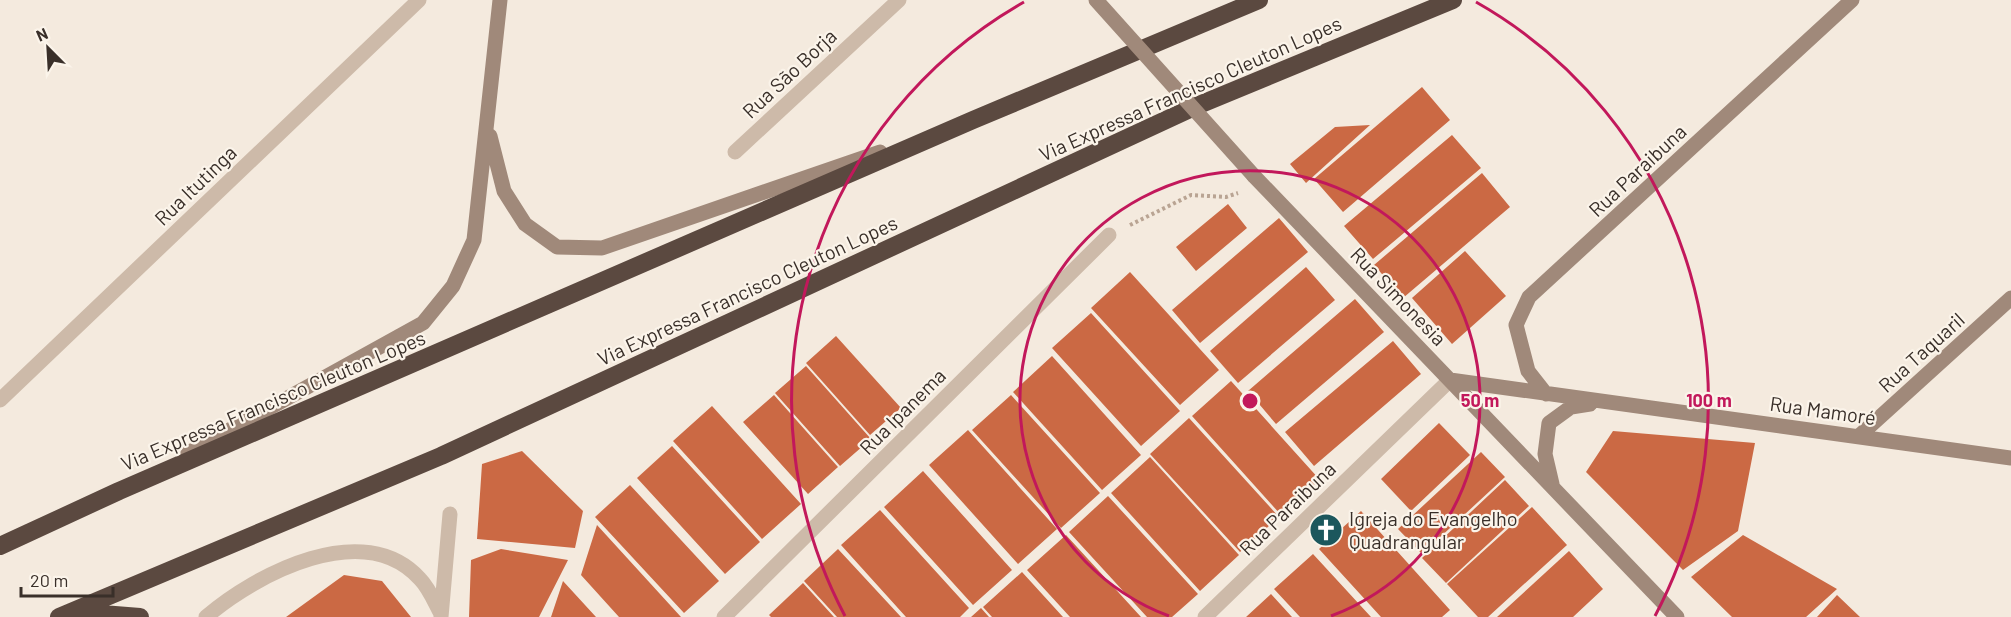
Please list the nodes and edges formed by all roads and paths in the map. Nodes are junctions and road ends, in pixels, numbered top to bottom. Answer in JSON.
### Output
{"nodes":[{"id":1,"x":419,"y":0,"type":"edge"},
{"id":2,"x":500,"y":0,"type":"edge"},
{"id":3,"x":899,"y":0,"type":"edge"},
{"id":4,"x":1096,"y":0,"type":"edge"},
{"id":5,"x":1259,"y":0,"type":"edge"},
{"id":6,"x":1453,"y":0,"type":"edge"},
{"id":7,"x":1852,"y":0,"type":"edge"},
{"id":8,"x":973,"y":120,"type":"junction"},
{"id":9,"x":487,"y":126,"type":"junction"},
{"id":10,"x":735,"y":152,"type":"dead end"},
{"id":11,"x":1256,"y":178,"type":"junction"},
{"id":12,"x":1109,"y":235,"type":"joint"},
{"id":13,"x":2011,"y":298,"type":"edge"},
{"id":14,"x":1450,"y":380,"type":"junction"},
{"id":15,"x":1546,"y":394,"type":"junction"},
{"id":16,"x":0,"y":400,"type":"edge"},
{"id":17,"x":1607,"y":402,"type":"junction"},
{"id":18,"x":1858,"y":436,"type":"junction"},
{"id":19,"x":2011,"y":458,"type":"edge"},
{"id":20,"x":1552,"y":486,"type":"junction"},
{"id":21,"x":119,"y":491,"type":"junction"},
{"id":22,"x":450,"y":514,"type":"dead end"},
{"id":23,"x":0,"y":546,"type":"edge"},
{"id":24,"x":65,"y":614,"type":"edge"},
{"id":25,"x":441,"y":615,"type":"edge"},
{"id":26,"x":141,"y":617,"type":"edge"},
{"id":27,"x":206,"y":617,"type":"edge"},
{"id":28,"x":724,"y":617,"type":"edge"},
{"id":29,"x":1204,"y":617,"type":"edge"},
{"id":30,"x":1677,"y":617,"type":"edge"}],
"edges":[{"from":1,"to":16,"type":"street","name":"Rua Itutinga"},
{"from":2,"to":9,"type":"street"},
{"from":3,"to":10,"type":"street","name":"Rua São Borja"},
{"from":4,"to":11,"type":"street","name":"Rua Simonesia","bridge":true},
{"from":5,"to":8,"type":"highway","name":"Via Expressa Francisco Cleuton Lopes"},
{"from":6,"to":24,"type":"highway","name":"Via Expressa Francisco Cleuton Lopes"},
{"from":7,"to":15,"type":"street","name":"Rua Paraibuna"},
{"from":8,"to":9,"type":"street"},
{"from":8,"to":21,"type":"highway","name":"Via Expressa Francisco Cleuton Lopes"},
{"from":9,"to":21,"type":"street"},
{"from":11,"to":12,"type":"path"},
{"from":11,"to":14,"type":"street","name":"Rua Simonesia"},
{"from":12,"to":28,"type":"street","name":"Rua Ipanema"},
{"from":13,"to":18,"type":"street","name":"Rua Taquaril"},
{"from":14,"to":15,"type":"street","name":"Rua Mamoré"},
{"from":14,"to":20,"type":"street","name":"Rua Simonesia"},
{"from":14,"to":29,"type":"street","name":"Rua Paraibuna"},
{"from":15,"to":17,"type":"street","name":"Rua Mamoré"},
{"from":17,"to":18,"type":"street","name":"Rua Mamoré"},
{"from":17,"to":20,"type":"street"},
{"from":18,"to":19,"type":"street","name":"Rua Mamoré"},
{"from":20,"to":30,"type":"street","name":"Rua Simonesia"},
{"from":21,"to":23,"type":"highway","name":"Via Expressa Francisco Cleuton Lopes"},
{"from":22,"to":25,"type":"street"},
{"from":24,"to":26,"type":"highway"},
{"from":25,"to":27,"type":"street"}]}
